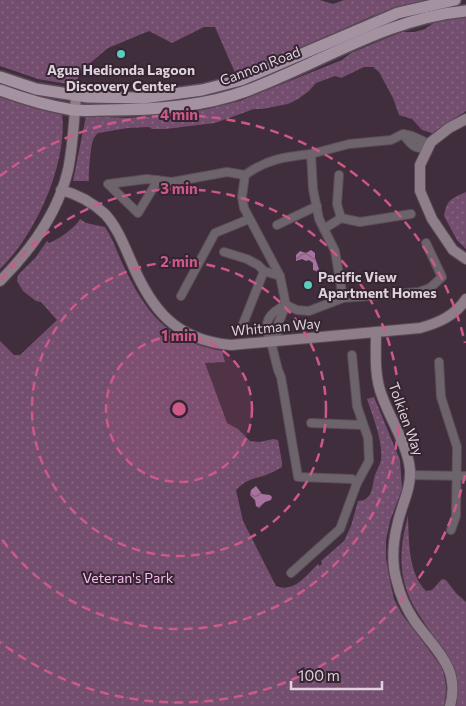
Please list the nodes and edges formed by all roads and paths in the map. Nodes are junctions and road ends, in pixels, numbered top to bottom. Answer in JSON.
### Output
{"nodes":[{"id":1,"x":455,"y":0,"type":"edge"},
{"id":2,"x":466,"y":10,"type":"edge"},
{"id":3,"x":0,"y":77,"type":"edge"},
{"id":4,"x":0,"y":90,"type":"edge"},
{"id":5,"x":76,"y":96,"type":"junction"},
{"id":6,"x":75,"y":112,"type":"junction"},
{"id":7,"x":466,"y":119,"type":"edge"},
{"id":8,"x":427,"y":148,"type":"junction"},
{"id":9,"x":311,"y":154,"type":"junction"},
{"id":10,"x":245,"y":175,"type":"junction"},
{"id":11,"x":339,"y":175,"type":"dead end"},
{"id":12,"x":158,"y":180,"type":"junction"},
{"id":13,"x":61,"y":190,"type":"junction"},
{"id":14,"x":316,"y":206,"type":"junction"},
{"id":15,"x":411,"y":214,"type":"dead end"},
{"id":16,"x":341,"y":218,"type":"junction"},
{"id":17,"x":249,"y":219,"type":"junction"},
{"id":18,"x":277,"y":225,"type":"dead end"},
{"id":19,"x":324,"y":229,"type":"junction"},
{"id":20,"x":426,"y":243,"type":"dead end"},
{"id":21,"x":224,"y":252,"type":"dead end"},
{"id":22,"x":466,"y":259,"type":"edge"},
{"id":23,"x":264,"y":271,"type":"junction"},
{"id":24,"x":280,"y":276,"type":"junction"},
{"id":25,"x":0,"y":281,"type":"edge"},
{"id":26,"x":181,"y":296,"type":"dead end"},
{"id":27,"x":343,"y":298,"type":"junction"},
{"id":28,"x":466,"y":299,"type":"edge"},
{"id":29,"x":286,"y":305,"type":"junction"},
{"id":30,"x":244,"y":324,"type":"dead end"},
{"id":31,"x":376,"y":332,"type":"junction"},
{"id":32,"x":271,"y":342,"type":"junction"},
{"id":33,"x":352,"y":354,"type":"dead end"},
{"id":34,"x":439,"y":362,"type":"dead end"},
{"id":35,"x":310,"y":423,"type":"dead end"},
{"id":36,"x":363,"y":425,"type":"junction"},
{"id":37,"x":410,"y":475,"type":"junction"},
{"id":38,"x":457,"y":476,"type":"junction"},
{"id":39,"x":466,"y":476,"type":"edge"},
{"id":40,"x":357,"y":483,"type":"junction"},
{"id":41,"x":451,"y":530,"type":"dead end"},
{"id":42,"x":291,"y":573,"type":"dead end"},
{"id":43,"x":450,"y":706,"type":"edge"}],
"edges":[{"from":1,"to":5,"type":"main road","name":"Cannon Road"},
{"from":2,"to":6,"type":"main road","name":"Cannon Road"},
{"from":3,"to":5,"type":"main road","name":"Cannon Road"},
{"from":4,"to":6,"type":"main road","name":"Cannon Road"},
{"from":5,"to":6,"type":"street"},
{"from":6,"to":13,"type":"street"},
{"from":7,"to":8,"type":"street"},
{"from":8,"to":9,"type":"street"},
{"from":8,"to":22,"type":"street"},
{"from":9,"to":10,"type":"street"},
{"from":9,"to":14,"type":"street"},
{"from":10,"to":12,"type":"street"},
{"from":10,"to":17,"type":"street"},
{"from":11,"to":16,"type":"street"},
{"from":12,"to":12,"type":"street"},
{"from":13,"to":25,"type":"street"},
{"from":13,"to":32,"type":"street","name":"Whitman Way"},
{"from":14,"to":18,"type":"street"},
{"from":14,"to":19,"type":"street"},
{"from":15,"to":16,"type":"street"},
{"from":16,"to":19,"type":"street"},
{"from":17,"to":24,"type":"street"},
{"from":17,"to":26,"type":"street"},
{"from":19,"to":27,"type":"street"},
{"from":20,"to":27,"type":"street"},
{"from":21,"to":23,"type":"street"},
{"from":23,"to":24,"type":"street"},
{"from":23,"to":30,"type":"street"},
{"from":24,"to":29,"type":"street"},
{"from":27,"to":29,"type":"street"},
{"from":28,"to":31,"type":"street","name":"Whitman Way"},
{"from":29,"to":32,"type":"street"},
{"from":31,"to":32,"type":"street","name":"Whitman Way"},
{"from":31,"to":37,"type":"street","name":"Tolkien Way"},
{"from":32,"to":40,"type":"street"},
{"from":33,"to":36,"type":"street"},
{"from":34,"to":38,"type":"street"},
{"from":35,"to":36,"type":"street"},
{"from":36,"to":40,"type":"street"},
{"from":37,"to":38,"type":"street"},
{"from":37,"to":43,"type":"street","name":"Tolkien Way"},
{"from":38,"to":39,"type":"street"},
{"from":38,"to":41,"type":"street"},
{"from":40,"to":42,"type":"street"}]}
